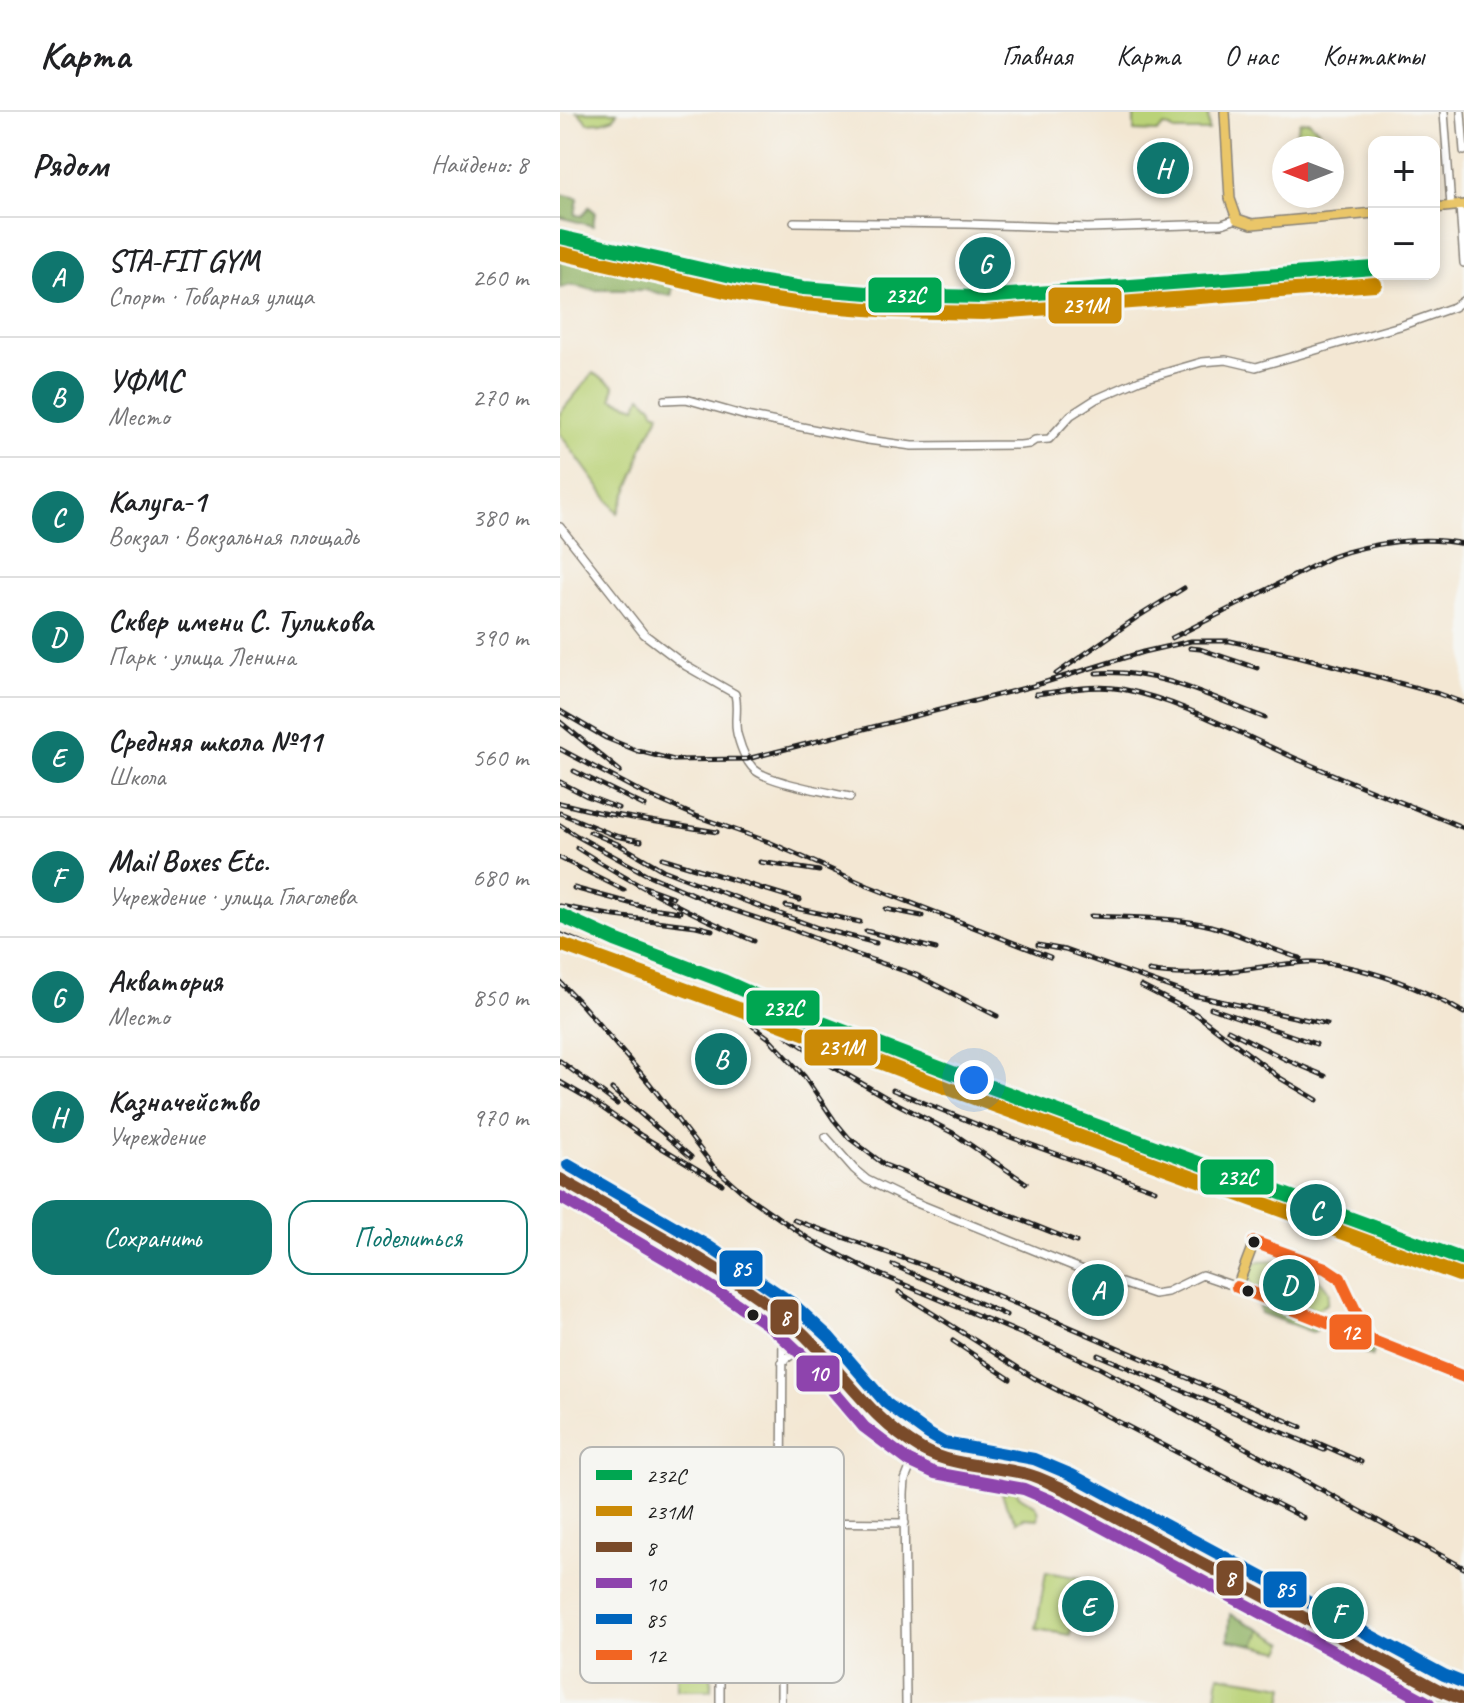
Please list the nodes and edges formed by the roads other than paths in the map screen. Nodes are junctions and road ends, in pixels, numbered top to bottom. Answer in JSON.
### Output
{"nodes":[{"id":1,"x":1225,"y":112,"type":"edge"},
{"id":2,"x":1444,"y":112,"type":"edge"},
{"id":3,"x":1461,"y":112,"type":"edge"},
{"id":4,"x":1464,"y":151,"type":"edge"},
{"id":5,"x":1459,"y":206,"type":"edge"},
{"id":6,"x":1368,"y":214,"type":"edge"},
{"id":7,"x":1237,"y":219,"type":"junction"},
{"id":8,"x":794,"y":222,"type":"dead end"},
{"id":9,"x":1464,"y":263,"type":"edge"},
{"id":10,"x":1464,"y":300,"type":"edge"},
{"id":11,"x":665,"y":400,"type":"dead end"},
{"id":12,"x":560,"y":527,"type":"edge"},
{"id":13,"x":850,"y":797,"type":"dead end"},
{"id":14,"x":826,"y":1137,"type":"dead end"},
{"id":15,"x":560,"y":1179,"type":"edge"},
{"id":16,"x":1237,"y":1287,"type":"junction"},
{"id":17,"x":783,"y":1316,"type":"junction"},
{"id":18,"x":1368,"y":1338,"type":"junction"},
{"id":19,"x":811,"y":1341,"type":"junction"},
{"id":20,"x":782,"y":1362,"type":"junction"},
{"id":21,"x":1464,"y":1377,"type":"edge"},
{"id":22,"x":782,"y":1447,"type":"edge"},
{"id":23,"x":918,"y":1447,"type":"junction"},
{"id":24,"x":844,"y":1522,"type":"edge"},
{"id":25,"x":905,"y":1523,"type":"junction"},
{"id":26,"x":781,"y":1683,"type":"edge"},
{"id":27,"x":1464,"y":1700,"type":"edge"},
{"id":28,"x":781,"y":1703,"type":"edge"},
{"id":29,"x":906,"y":1703,"type":"edge"}],
"edges":[{"from":1,"to":7,"type":"main road"},
{"from":2,"to":5,"type":"street"},
{"from":3,"to":4,"type":"street"},
{"from":5,"to":9,"type":"street"},
{"from":6,"to":7,"type":"main road"},
{"from":7,"to":8,"type":"street"},
{"from":10,"to":11,"type":"street"},
{"from":12,"to":13,"type":"street"},
{"from":14,"to":16,"type":"street"},
{"from":15,"to":17,"type":"main road"},
{"from":16,"to":18,"type":"main road"},
{"from":16,"to":18,"type":"main road"},
{"from":17,"to":19,"type":"main road"},
{"from":17,"to":20,"type":"street"},
{"from":18,"to":21,"type":"main road"},
{"from":19,"to":20,"type":"street"},
{"from":19,"to":23,"type":"main road"},
{"from":20,"to":22,"type":"street"},
{"from":23,"to":25,"type":"street"},
{"from":23,"to":27,"type":"main road"},
{"from":24,"to":25,"type":"street"},
{"from":25,"to":29,"type":"street"},
{"from":26,"to":28,"type":"street"}]}
